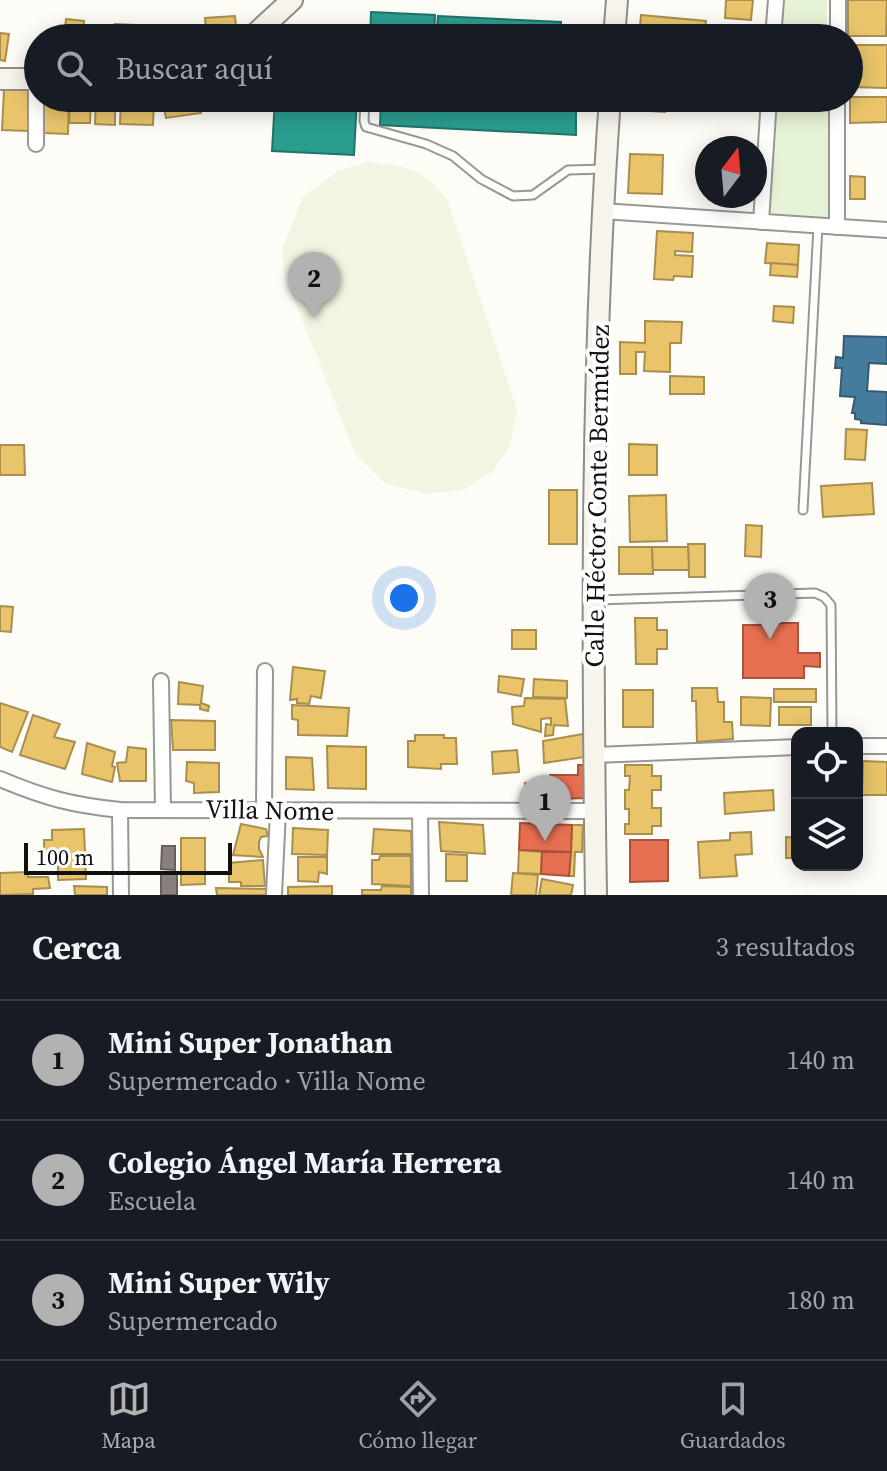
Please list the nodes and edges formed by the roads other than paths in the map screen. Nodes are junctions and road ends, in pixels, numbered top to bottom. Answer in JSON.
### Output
{"nodes":[{"id":1,"x":292,"y":0,"type":"edge"},
{"id":2,"x":617,"y":0,"type":"edge"},
{"id":3,"x":776,"y":0,"type":"edge"},
{"id":4,"x":838,"y":0,"type":"edge"},
{"id":5,"x":266,"y":24,"type":"edge"},
{"id":6,"x":615,"y":24,"type":"edge"},
{"id":7,"x":774,"y":24,"type":"edge"},
{"id":8,"x":838,"y":24,"type":"edge"},
{"id":9,"x":0,"y":79,"type":"edge"},
{"id":10,"x":24,"y":79,"type":"edge"},
{"id":11,"x":36,"y":112,"type":"edge"},
{"id":12,"x":364,"y":112,"type":"edge"},
{"id":13,"x":609,"y":112,"type":"edge"},
{"id":14,"x":768,"y":112,"type":"edge"},
{"id":15,"x":837,"y":112,"type":"edge"},
{"id":16,"x":36,"y":144,"type":"dead end"},
{"id":17,"x":605,"y":169,"type":"junction"},
{"id":18,"x":602,"y":211,"type":"junction"},
{"id":19,"x":761,"y":222,"type":"junction"},
{"id":20,"x":818,"y":226,"type":"junction"},
{"id":21,"x":837,"y":227,"type":"junction"},
{"id":22,"x":887,"y":230,"type":"edge"},
{"id":23,"x":803,"y":510,"type":"dead end"},
{"id":24,"x":595,"y":600,"type":"junction"},
{"id":25,"x":265,"y":671,"type":"dead end"},
{"id":26,"x":161,"y":681,"type":"dead end"},
{"id":27,"x":832,"y":727,"type":"edge"},
{"id":28,"x":863,"y":746,"type":"edge"},
{"id":29,"x":887,"y":746,"type":"edge"},
{"id":30,"x":791,"y":747,"type":"edge"},
{"id":31,"x":595,"y":755,"type":"junction"},
{"id":32,"x":0,"y":779,"type":"edge"},
{"id":33,"x":163,"y":809,"type":"junction"},
{"id":34,"x":120,"y":810,"type":"junction"},
{"id":35,"x":271,"y":811,"type":"junction"},
{"id":36,"x":420,"y":811,"type":"junction"},
{"id":37,"x":594,"y":811,"type":"junction"},
{"id":38,"x":121,"y":895,"type":"edge"},
{"id":39,"x":274,"y":895,"type":"edge"},
{"id":40,"x":421,"y":895,"type":"edge"},
{"id":41,"x":596,"y":895,"type":"edge"}],
"edges":[{"from":1,"to":5,"type":"street"},
{"from":2,"to":6,"type":"street"},
{"from":3,"to":7,"type":"street"},
{"from":4,"to":8,"type":"street"},
{"from":9,"to":10,"type":"street"},
{"from":11,"to":16,"type":"street"},
{"from":12,"to":17,"type":"lane"},
{"from":13,"to":17,"type":"street","name":"Calle Héctor Conte Bermúdez"},
{"from":14,"to":19,"type":"street"},
{"from":15,"to":21,"type":"street"},
{"from":17,"to":18,"type":"street","name":"Calle Héctor Conte Bermúdez"},
{"from":18,"to":19,"type":"street"},
{"from":18,"to":24,"type":"street","name":"Calle Héctor Conte Bermúdez"},
{"from":19,"to":20,"type":"street"},
{"from":20,"to":21,"type":"street"},
{"from":20,"to":23,"type":"lane"},
{"from":21,"to":22,"type":"street"},
{"from":24,"to":27,"type":"lane"},
{"from":24,"to":31,"type":"street","name":"Calle Héctor Conte Bermúdez"},
{"from":25,"to":35,"type":"street"},
{"from":26,"to":33,"type":"street"},
{"from":28,"to":29,"type":"street"},
{"from":30,"to":31,"type":"street"},
{"from":31,"to":37,"type":"street","name":"Calle Héctor Conte Bermúdez"},
{"from":32,"to":34,"type":"street","name":"Villa Nome"},
{"from":33,"to":34,"type":"street","name":"Villa Nome"},
{"from":33,"to":35,"type":"street","name":"Villa Nome"},
{"from":34,"to":38,"type":"street"},
{"from":35,"to":36,"type":"street","name":"Villa Nome"},
{"from":35,"to":39,"type":"street"},
{"from":36,"to":37,"type":"street","name":"Villa Nome"},
{"from":36,"to":40,"type":"street"},
{"from":37,"to":41,"type":"street","name":"Calle Héctor Conte Bermúdez"}]}
